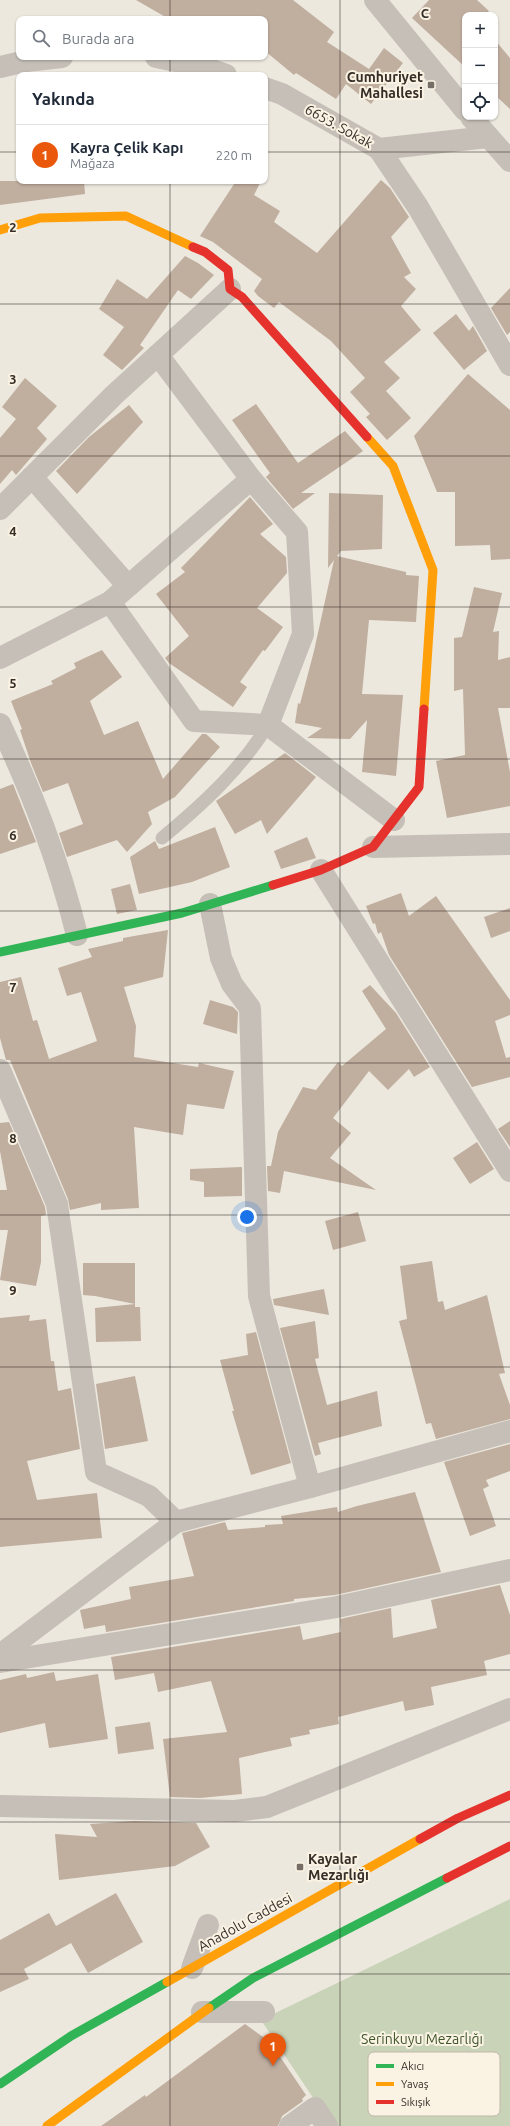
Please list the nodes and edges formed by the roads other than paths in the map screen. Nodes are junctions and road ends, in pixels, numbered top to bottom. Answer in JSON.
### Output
{"nodes":[{"id":1,"x":375,"y":0,"type":"edge"},
{"id":2,"x":35,"y":60,"type":"edge"},
{"id":3,"x":171,"y":60,"type":"edge"},
{"id":4,"x":0,"y":67,"type":"edge"},
{"id":5,"x":217,"y":72,"type":"edge"},
{"id":6,"x":268,"y":89,"type":"edge"},
{"id":7,"x":462,"y":106,"type":"edge"},
{"id":8,"x":474,"y":120,"type":"edge"},
{"id":9,"x":488,"y":137,"type":"junction"},
{"id":10,"x":379,"y":149,"type":"junction"},
{"id":11,"x":510,"y":161,"type":"edge"},
{"id":12,"x":0,"y":230,"type":"edge"},
{"id":13,"x":230,"y":290,"type":"junction"},
{"id":14,"x":158,"y":356,"type":"junction"},
{"id":15,"x":510,"y":365,"type":"edge"},
{"id":16,"x":32,"y":477,"type":"junction"},
{"id":17,"x":250,"y":479,"type":"junction"},
{"id":18,"x":0,"y":509,"type":"edge"},
{"id":19,"x":128,"y":586,"type":"junction"},
{"id":20,"x":110,"y":602,"type":"junction"},
{"id":21,"x":0,"y":658,"type":"edge"},
{"id":22,"x":0,"y":724,"type":"edge"},
{"id":23,"x":268,"y":725,"type":"junction"},
{"id":24,"x":394,"y":820,"type":"junction"},
{"id":25,"x":162,"y":838,"type":"dead end"},
{"id":26,"x":510,"y":844,"type":"edge"},
{"id":27,"x":373,"y":847,"type":"junction"},
{"id":28,"x":321,"y":870,"type":"junction"},
{"id":29,"x":210,"y":904,"type":"junction"},
{"id":30,"x":77,"y":935,"type":"junction"},
{"id":31,"x":0,"y":952,"type":"edge"},
{"id":32,"x":0,"y":1070,"type":"edge"},
{"id":33,"x":510,"y":1171,"type":"edge"},
{"id":34,"x":510,"y":1431,"type":"edge"},
{"id":35,"x":310,"y":1487,"type":"junction"},
{"id":36,"x":176,"y":1522,"type":"junction"},
{"id":37,"x":510,"y":1570,"type":"edge"},
{"id":38,"x":0,"y":1655,"type":"edge"},
{"id":39,"x":0,"y":1662,"type":"edge"},
{"id":40,"x":510,"y":1709,"type":"edge"},
{"id":41,"x":510,"y":1795,"type":"edge"},
{"id":42,"x":0,"y":1806,"type":"edge"},
{"id":43,"x":510,"y":1846,"type":"edge"},
{"id":44,"x":208,"y":1925,"type":"dead end"},
{"id":45,"x":192,"y":1968,"type":"junction"},
{"id":46,"x":202,"y":2012,"type":"junction"},
{"id":47,"x":264,"y":2012,"type":"dead end"},
{"id":48,"x":0,"y":2084,"type":"edge"},
{"id":49,"x":47,"y":2126,"type":"edge"},
{"id":50,"x":290,"y":2126,"type":"edge"},
{"id":51,"x":327,"y":2126,"type":"edge"}],
"edges":[{"from":1,"to":7,"type":"street"},
{"from":2,"to":4,"type":"street"},
{"from":3,"to":5,"type":"street"},
{"from":6,"to":10,"type":"street","name":"6653. Sokak"},
{"from":8,"to":9,"type":"street"},
{"from":9,"to":10,"type":"street","name":"6653. Sokak"},
{"from":9,"to":11,"type":"street"},
{"from":10,"to":15,"type":"street"},
{"from":12,"to":13,"type":"main road"},
{"from":13,"to":14,"type":"street"},
{"from":13,"to":24,"type":"main road"},
{"from":14,"to":16,"type":"street"},
{"from":14,"to":17,"type":"street"},
{"from":16,"to":18,"type":"street"},
{"from":16,"to":19,"type":"street"},
{"from":17,"to":19,"type":"street"},
{"from":17,"to":23,"type":"street"},
{"from":19,"to":20,"type":"street"},
{"from":20,"to":21,"type":"street"},
{"from":20,"to":23,"type":"street"},
{"from":22,"to":30,"type":"street"},
{"from":23,"to":24,"type":"street"},
{"from":23,"to":25,"type":"lane"},
{"from":24,"to":27,"type":"main road"},
{"from":26,"to":27,"type":"street"},
{"from":27,"to":28,"type":"main road"},
{"from":28,"to":29,"type":"main road"},
{"from":28,"to":33,"type":"street"},
{"from":29,"to":30,"type":"main road"},
{"from":29,"to":35,"type":"street"},
{"from":30,"to":31,"type":"main road"},
{"from":32,"to":36,"type":"street"},
{"from":34,"to":35,"type":"street"},
{"from":35,"to":36,"type":"street"},
{"from":36,"to":38,"type":"street"},
{"from":37,"to":39,"type":"street"},
{"from":40,"to":42,"type":"street"},
{"from":41,"to":45,"type":"main road","name":"Anadolu Caddesi"},
{"from":43,"to":46,"type":"main road"},
{"from":44,"to":45,"type":"street"},
{"from":45,"to":48,"type":"main road","name":"Anadolu Caddesi"},
{"from":46,"to":47,"type":"street"},
{"from":46,"to":49,"type":"main road"},
{"from":50,"to":51,"type":"street"}]}
